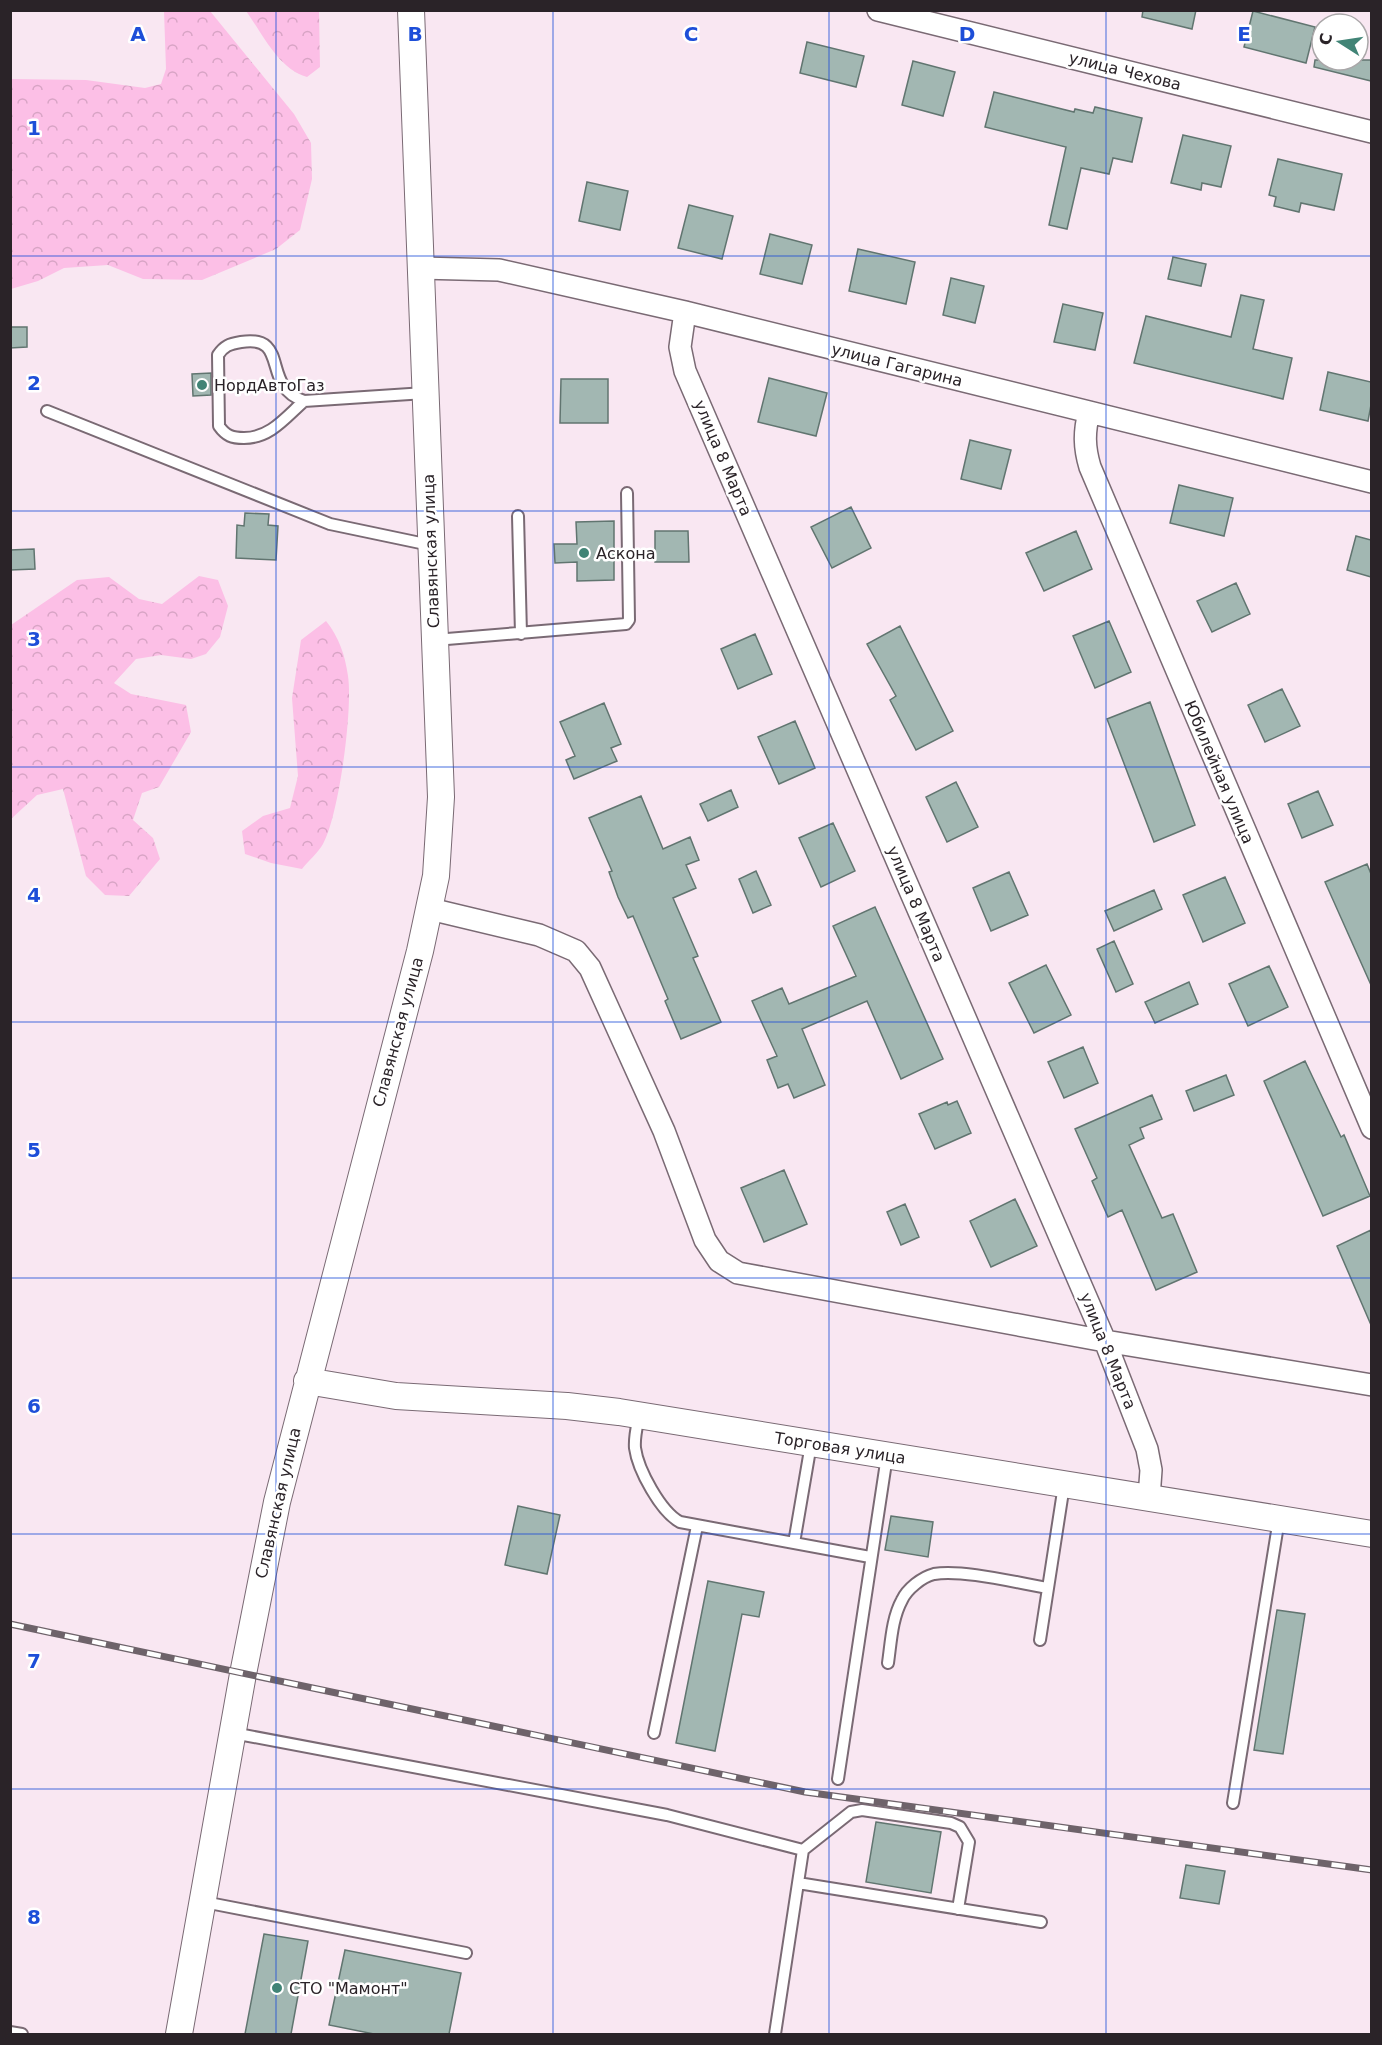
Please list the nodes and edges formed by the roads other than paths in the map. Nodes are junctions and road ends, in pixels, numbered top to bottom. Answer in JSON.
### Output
{"nodes":[{"id":1,"x":411,"y":10,"type":"edge"},
{"id":2,"x":878,"y":10,"type":"edge"},
{"id":3,"x":1371,"y":132,"type":"edge"},
{"id":4,"x":420,"y":268,"type":"junction"},
{"id":5,"x":685,"y":312,"type":"junction"},
{"id":6,"x":424,"y":393,"type":"junction"},
{"id":7,"x":304,"y":400,"type":"junction"},
{"id":8,"x":47,"y":411,"type":"dead end"},
{"id":9,"x":1089,"y":412,"type":"junction"},
{"id":10,"x":1371,"y":482,"type":"edge"},
{"id":11,"x":627,"y":493,"type":"dead end"},
{"id":12,"x":518,"y":516,"type":"dead end"},
{"id":13,"x":431,"y":545,"type":"junction"},
{"id":14,"x":521,"y":634,"type":"junction"},
{"id":15,"x":435,"y":640,"type":"junction"},
{"id":16,"x":430,"y":909,"type":"junction"},
{"id":17,"x":1371,"y":1128,"type":"edge"},
{"id":18,"x":1105,"y":1341,"type":"junction"},
{"id":19,"x":307,"y":1381,"type":"junction"},
{"id":20,"x":1371,"y":1385,"type":"edge"},
{"id":21,"x":639,"y":1416,"type":"junction"},
{"id":22,"x":811,"y":1444,"type":"junction"},
{"id":23,"x":887,"y":1456,"type":"junction"},
{"id":24,"x":1064,"y":1485,"type":"junction"},
{"id":25,"x":1149,"y":1498,"type":"junction"},
{"id":26,"x":1279,"y":1520,"type":"junction"},
{"id":27,"x":697,"y":1526,"type":"junction"},
{"id":28,"x":1371,"y":1534,"type":"edge"},
{"id":29,"x":794,"y":1543,"type":"junction"},
{"id":30,"x":870,"y":1557,"type":"junction"},
{"id":31,"x":1048,"y":1588,"type":"junction"},
{"id":32,"x":1040,"y":1640,"type":"dead end"},
{"id":33,"x":888,"y":1663,"type":"dead end"},
{"id":34,"x":232,"y":1732,"type":"junction"},
{"id":35,"x":654,"y":1733,"type":"dead end"},
{"id":36,"x":838,"y":1779,"type":"dead end"},
{"id":37,"x":1233,"y":1803,"type":"dead end"},
{"id":38,"x":803,"y":1850,"type":"junction"},
{"id":39,"x":798,"y":1883,"type":"junction"},
{"id":40,"x":204,"y":1902,"type":"junction"},
{"id":41,"x":958,"y":1909,"type":"junction"},
{"id":42,"x":1041,"y":1922,"type":"dead end"},
{"id":43,"x":466,"y":1953,"type":"dead end"},
{"id":44,"x":10,"y":2032,"type":"edge"},
{"id":45,"x":22,"y":2034,"type":"edge"},
{"id":46,"x":179,"y":2034,"type":"edge"},
{"id":47,"x":776,"y":2034,"type":"edge"}],
"edges":[{"from":1,"to":4,"type":"street","name":"Славянская улица"},
{"from":2,"to":3,"type":"street","name":"улица Чехова"},
{"from":4,"to":5,"type":"street","name":"улица Гагарина"},
{"from":4,"to":6,"type":"street","name":"Славянская улица"},
{"from":5,"to":9,"type":"street","name":"улица Гагарина"},
{"from":5,"to":18,"type":"street","name":"улица 8 Марта"},
{"from":6,"to":7,"type":"lane"},
{"from":6,"to":13,"type":"street","name":"Славянская улица"},
{"from":7,"to":7,"type":"lane"},
{"from":8,"to":13,"type":"lane"},
{"from":9,"to":10,"type":"street","name":"улица Гагарина"},
{"from":9,"to":17,"type":"street","name":"Юбилейная улица"},
{"from":11,"to":14,"type":"lane"},
{"from":12,"to":14,"type":"lane"},
{"from":13,"to":15,"type":"street","name":"Славянская улица"},
{"from":14,"to":15,"type":"lane"},
{"from":15,"to":16,"type":"street","name":"Славянская улица"},
{"from":16,"to":18,"type":"street"},
{"from":16,"to":19,"type":"street","name":"Славянская улица"},
{"from":18,"to":20,"type":"street"},
{"from":18,"to":25,"type":"street","name":"улица 8 Марта"},
{"from":19,"to":21,"type":"street","name":"Торговая улица"},
{"from":19,"to":34,"type":"street","name":"Славянская улица"},
{"from":21,"to":22,"type":"street","name":"Торговая улица"},
{"from":21,"to":27,"type":"lane"},
{"from":22,"to":23,"type":"street","name":"Торговая улица"},
{"from":22,"to":29,"type":"lane"},
{"from":23,"to":24,"type":"street","name":"Торговая улица"},
{"from":23,"to":30,"type":"lane"},
{"from":24,"to":25,"type":"street","name":"Торговая улица"},
{"from":24,"to":31,"type":"lane"},
{"from":25,"to":26,"type":"street","name":"Торговая улица"},
{"from":26,"to":28,"type":"street","name":"Торговая улица"},
{"from":26,"to":37,"type":"lane"},
{"from":27,"to":29,"type":"lane"},
{"from":27,"to":35,"type":"lane"},
{"from":29,"to":30,"type":"lane"},
{"from":30,"to":36,"type":"lane"},
{"from":31,"to":32,"type":"lane"},
{"from":31,"to":33,"type":"lane"},
{"from":34,"to":38,"type":"lane"},
{"from":34,"to":40,"type":"street","name":"Славянская улица"},
{"from":38,"to":39,"type":"lane"},
{"from":38,"to":41,"type":"lane"},
{"from":39,"to":41,"type":"lane"},
{"from":39,"to":47,"type":"lane"},
{"from":40,"to":43,"type":"lane"},
{"from":40,"to":46,"type":"street","name":"Славянская улица"},
{"from":41,"to":42,"type":"lane"},
{"from":44,"to":45,"type":"lane"}]}
